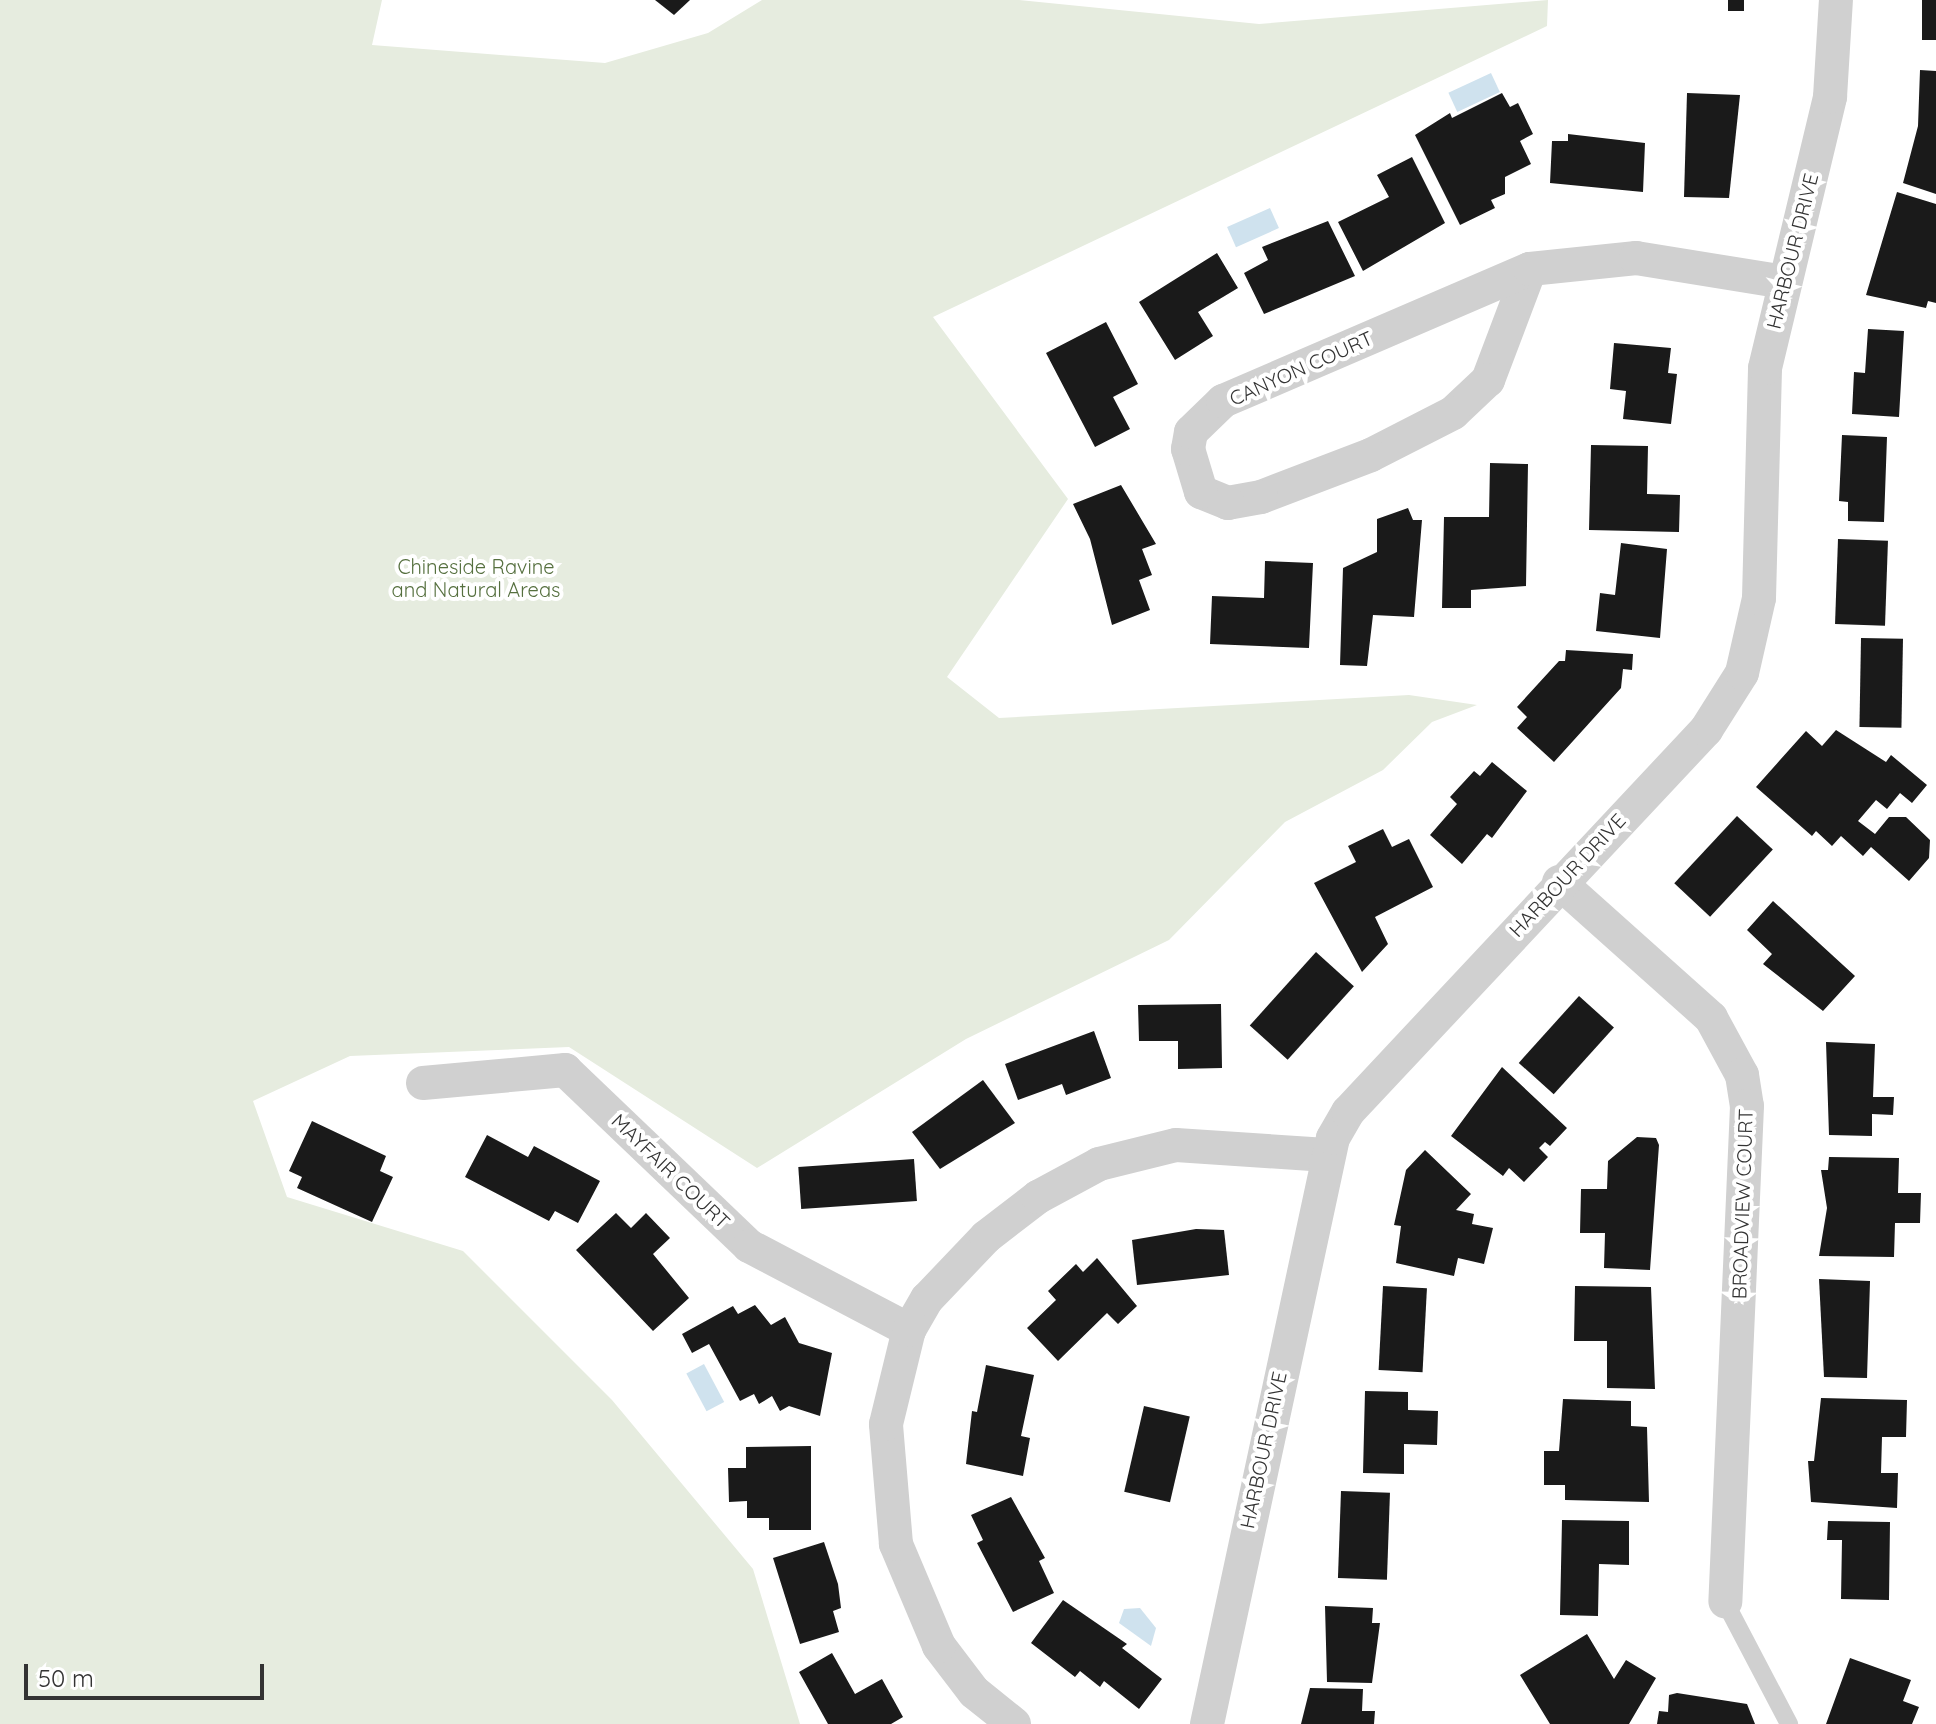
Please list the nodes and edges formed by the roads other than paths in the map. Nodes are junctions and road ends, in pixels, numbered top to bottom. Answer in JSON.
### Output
{"nodes":[{"id":1,"x":1836,"y":0,"type":"edge"},
{"id":2,"x":1530,"y":269,"type":"junction"},
{"id":3,"x":1784,"y":282,"type":"junction"},
{"id":4,"x":1559,"y":882,"type":"junction"},
{"id":5,"x":423,"y":1083,"type":"dead end"},
{"id":6,"x":1327,"y":1155,"type":"junction"},
{"id":7,"x":909,"y":1330,"type":"junction"},
{"id":8,"x":1725,"y":1602,"type":"joint"},
{"id":9,"x":1014,"y":1724,"type":"edge"},
{"id":10,"x":1207,"y":1724,"type":"edge"},
{"id":11,"x":1789,"y":1724,"type":"edge"}],
"edges":[{"from":1,"to":3,"type":"street","name":"HARBOUR DRIVE"},
{"from":2,"to":2,"type":"street","name":"CANYON COURT"},
{"from":2,"to":3,"type":"street","name":"CANYON COURT"},
{"from":3,"to":4,"type":"street","name":"HARBOUR DRIVE"},
{"from":4,"to":6,"type":"street","name":"HARBOUR DRIVE"},
{"from":4,"to":8,"type":"street","name":"BROADVIEW COURT"},
{"from":5,"to":7,"type":"street","name":"MAYFAIR COURT"},
{"from":6,"to":7,"type":"street"},
{"from":6,"to":10,"type":"street","name":"HARBOUR DRIVE"},
{"from":7,"to":9,"type":"street"},
{"from":8,"to":11,"type":"lane"}]}
